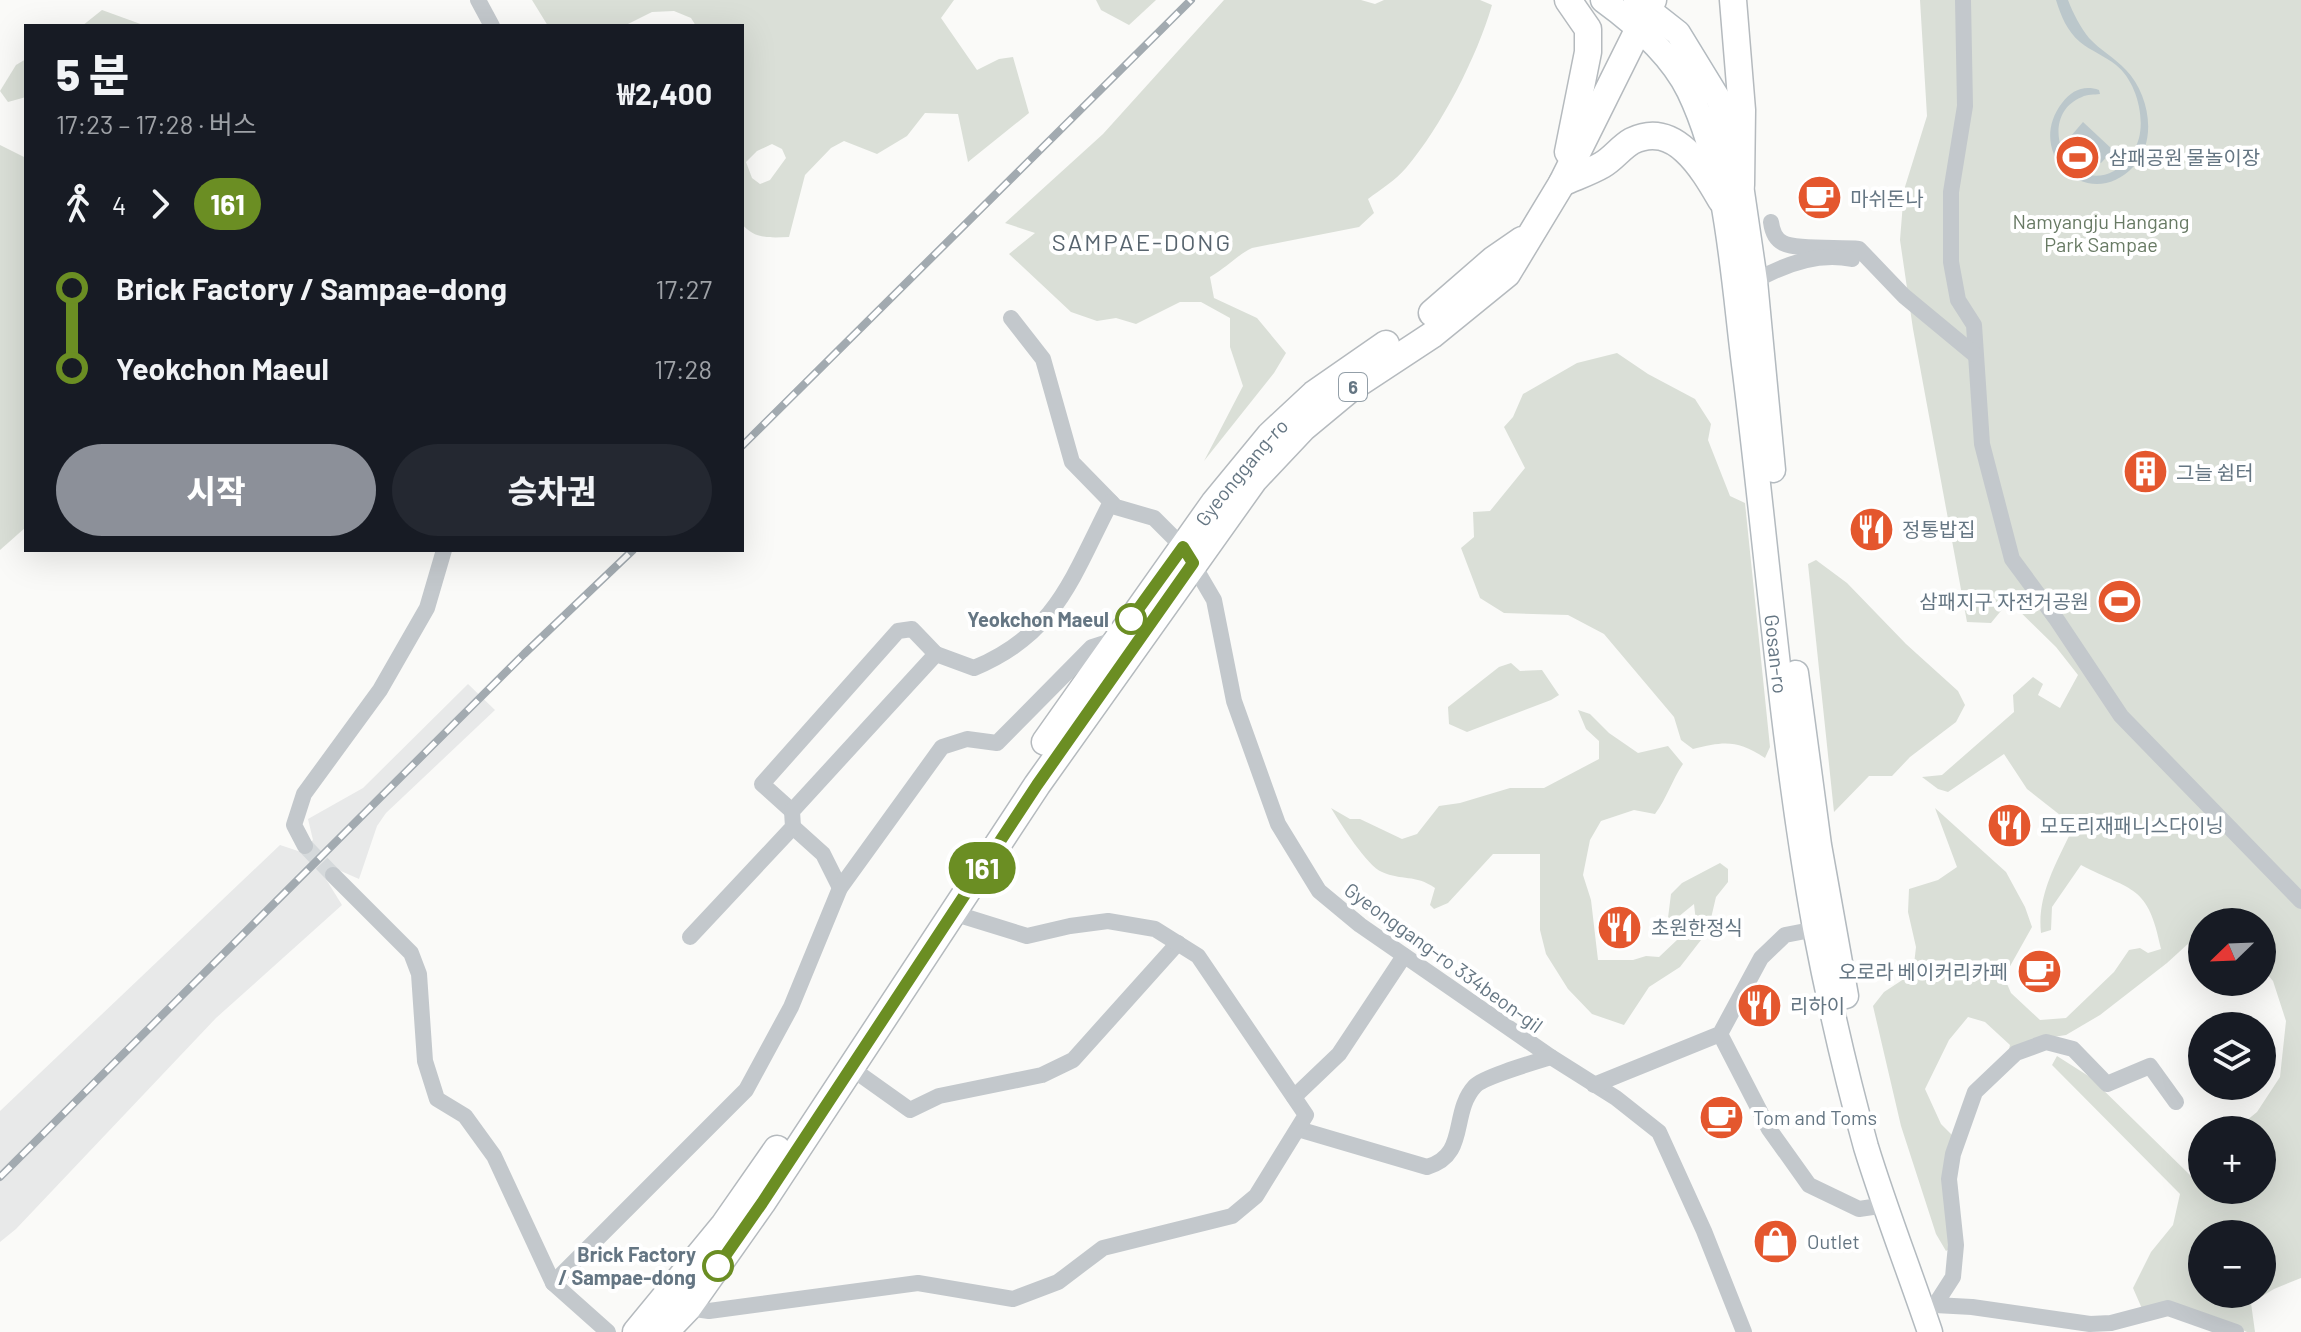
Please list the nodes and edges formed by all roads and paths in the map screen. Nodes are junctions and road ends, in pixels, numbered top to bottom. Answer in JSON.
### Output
{"nodes":[{"id":1,"x":478,"y":0,"type":"edge"},
{"id":2,"x":1568,"y":0,"type":"edge"},
{"id":3,"x":1603,"y":0,"type":"edge"},
{"id":4,"x":1733,"y":0,"type":"edge"},
{"id":5,"x":1963,"y":0,"type":"edge"},
{"id":6,"x":1644,"y":10,"type":"edge"},
{"id":7,"x":491,"y":24,"type":"edge"},
{"id":8,"x":1562,"y":183,"type":"junction"},
{"id":9,"x":1731,"y":193,"type":"junction"},
{"id":10,"x":1771,"y":222,"type":"dead end"},
{"id":11,"x":1755,"y":281,"type":"junction"},
{"id":12,"x":1904,"y":296,"type":"junction"},
{"id":13,"x":1011,"y":318,"type":"dead end"},
{"id":14,"x":1974,"y":354,"type":"junction"},
{"id":15,"x":1111,"y":502,"type":"junction"},
{"id":16,"x":443,"y":552,"type":"edge"},
{"id":17,"x":1188,"y":555,"type":"junction"},
{"id":18,"x":1117,"y":639,"type":"junction"},
{"id":19,"x":936,"y":654,"type":"junction"},
{"id":20,"x":792,"y":819,"type":"junction"},
{"id":21,"x":305,"y":846,"type":"tunnel mouth"},
{"id":22,"x":333,"y":875,"type":"tunnel mouth"},
{"id":23,"x":840,"y":888,"type":"junction"},
{"id":24,"x":2301,"y":901,"type":"edge"},
{"id":25,"x":953,"y":913,"type":"junction"},
{"id":26,"x":1816,"y":929,"type":"junction"},
{"id":27,"x":690,"y":937,"type":"dead end"},
{"id":28,"x":1178,"y":943,"type":"junction"},
{"id":29,"x":1404,"y":956,"type":"junction"},
{"id":30,"x":1720,"y":1034,"type":"junction"},
{"id":31,"x":1551,"y":1057,"type":"junction"},
{"id":32,"x":851,"y":1068,"type":"junction"},
{"id":33,"x":1594,"y":1085,"type":"junction"},
{"id":34,"x":1294,"y":1097,"type":"junction"},
{"id":35,"x":2176,"y":1102,"type":"dead end"},
{"id":36,"x":1298,"y":1129,"type":"junction"},
{"id":37,"x":1886,"y":1205,"type":"junction"},
{"id":38,"x":553,"y":1283,"type":"junction"},
{"id":39,"x":1935,"y":1305,"type":"junction"},
{"id":40,"x":688,"y":1308,"type":"junction"},
{"id":41,"x":608,"y":1332,"type":"edge"},
{"id":42,"x":636,"y":1332,"type":"edge"},
{"id":43,"x":665,"y":1332,"type":"edge"},
{"id":44,"x":1744,"y":1332,"type":"edge"},
{"id":45,"x":1930,"y":1332,"type":"edge"},
{"id":46,"x":1944,"y":1332,"type":"edge"},
{"id":47,"x":2236,"y":1332,"type":"edge"}],
"edges":[{"from":1,"to":7,"type":"street"},
{"from":2,"to":8,"type":"main road"},
{"from":3,"to":6,"type":"street","name":"Gosan-ro"},
{"from":4,"to":9,"type":"main road"},
{"from":5,"to":14,"type":"street"},
{"from":6,"to":8,"type":"main road","name":"Gyeonggang-ro","number":"6"},
{"from":6,"to":9,"type":"street","name":"Gosan-ro"},
{"from":8,"to":9,"type":"main road"},
{"from":8,"to":17,"type":"main road","name":"Gyeonggang-ro","number":"6"},
{"from":9,"to":11,"type":"street","name":"Gosan-ro"},
{"from":9,"to":26,"type":"street","name":"Gosan-ro"},
{"from":10,"to":12,"type":"street"},
{"from":11,"to":12,"type":"street"},
{"from":11,"to":39,"type":"street","name":"Gosan-ro"},
{"from":12,"to":14,"type":"street"},
{"from":13,"to":15,"type":"street"},
{"from":14,"to":24,"type":"street"},
{"from":15,"to":17,"type":"street","name":"Gyeonggang-ro 334beon-gil"},
{"from":15,"to":19,"type":"street"},
{"from":16,"to":21,"type":"street"},
{"from":17,"to":18,"type":"main road","name":"Gyeonggang-ro","number":"6"},
{"from":17,"to":25,"type":"main road","name":"Gyeonggang-ro","number":"6"},
{"from":17,"to":29,"type":"street","name":"Gyeonggang-ro 334beon-gil"},
{"from":18,"to":23,"type":"street"},
{"from":18,"to":42,"type":"main road","name":"Gyeonggang-ro","number":"6"},
{"from":19,"to":20,"type":"street"},
{"from":19,"to":20,"type":"street"},
{"from":20,"to":23,"type":"street"},
{"from":20,"to":27,"type":"street"},
{"from":22,"to":38,"type":"street"},
{"from":23,"to":38,"type":"street"},
{"from":25,"to":28,"type":"street"},
{"from":25,"to":32,"type":"main road","name":"Gyeonggang-ro","number":"6"},
{"from":26,"to":30,"type":"street"},
{"from":26,"to":37,"type":"street","name":"Gosan-ro"},
{"from":28,"to":32,"type":"street"},
{"from":28,"to":34,"type":"street"},
{"from":29,"to":31,"type":"street","name":"Gyeonggang-ro 334beon-gil"},
{"from":29,"to":34,"type":"street"},
{"from":30,"to":33,"type":"street"},
{"from":30,"to":37,"type":"street"},
{"from":31,"to":33,"type":"street","name":"Gyeonggang-ro 334beon-gil"},
{"from":31,"to":36,"type":"street"},
{"from":32,"to":40,"type":"main road","name":"Gyeonggang-ro","number":"6"},
{"from":33,"to":44,"type":"street","name":"Gyeonggang-ro 334beon-gil"},
{"from":34,"to":36,"type":"street"},
{"from":35,"to":39,"type":"street"},
{"from":36,"to":40,"type":"street"},
{"from":37,"to":45,"type":"street","name":"Gosan-ro"},
{"from":38,"to":41,"type":"street"},
{"from":39,"to":46,"type":"street","name":"Gosan-ro"},
{"from":39,"to":47,"type":"street"},
{"from":40,"to":43,"type":"main road","name":"Gyeonggang-ro","number":"6"}]}
